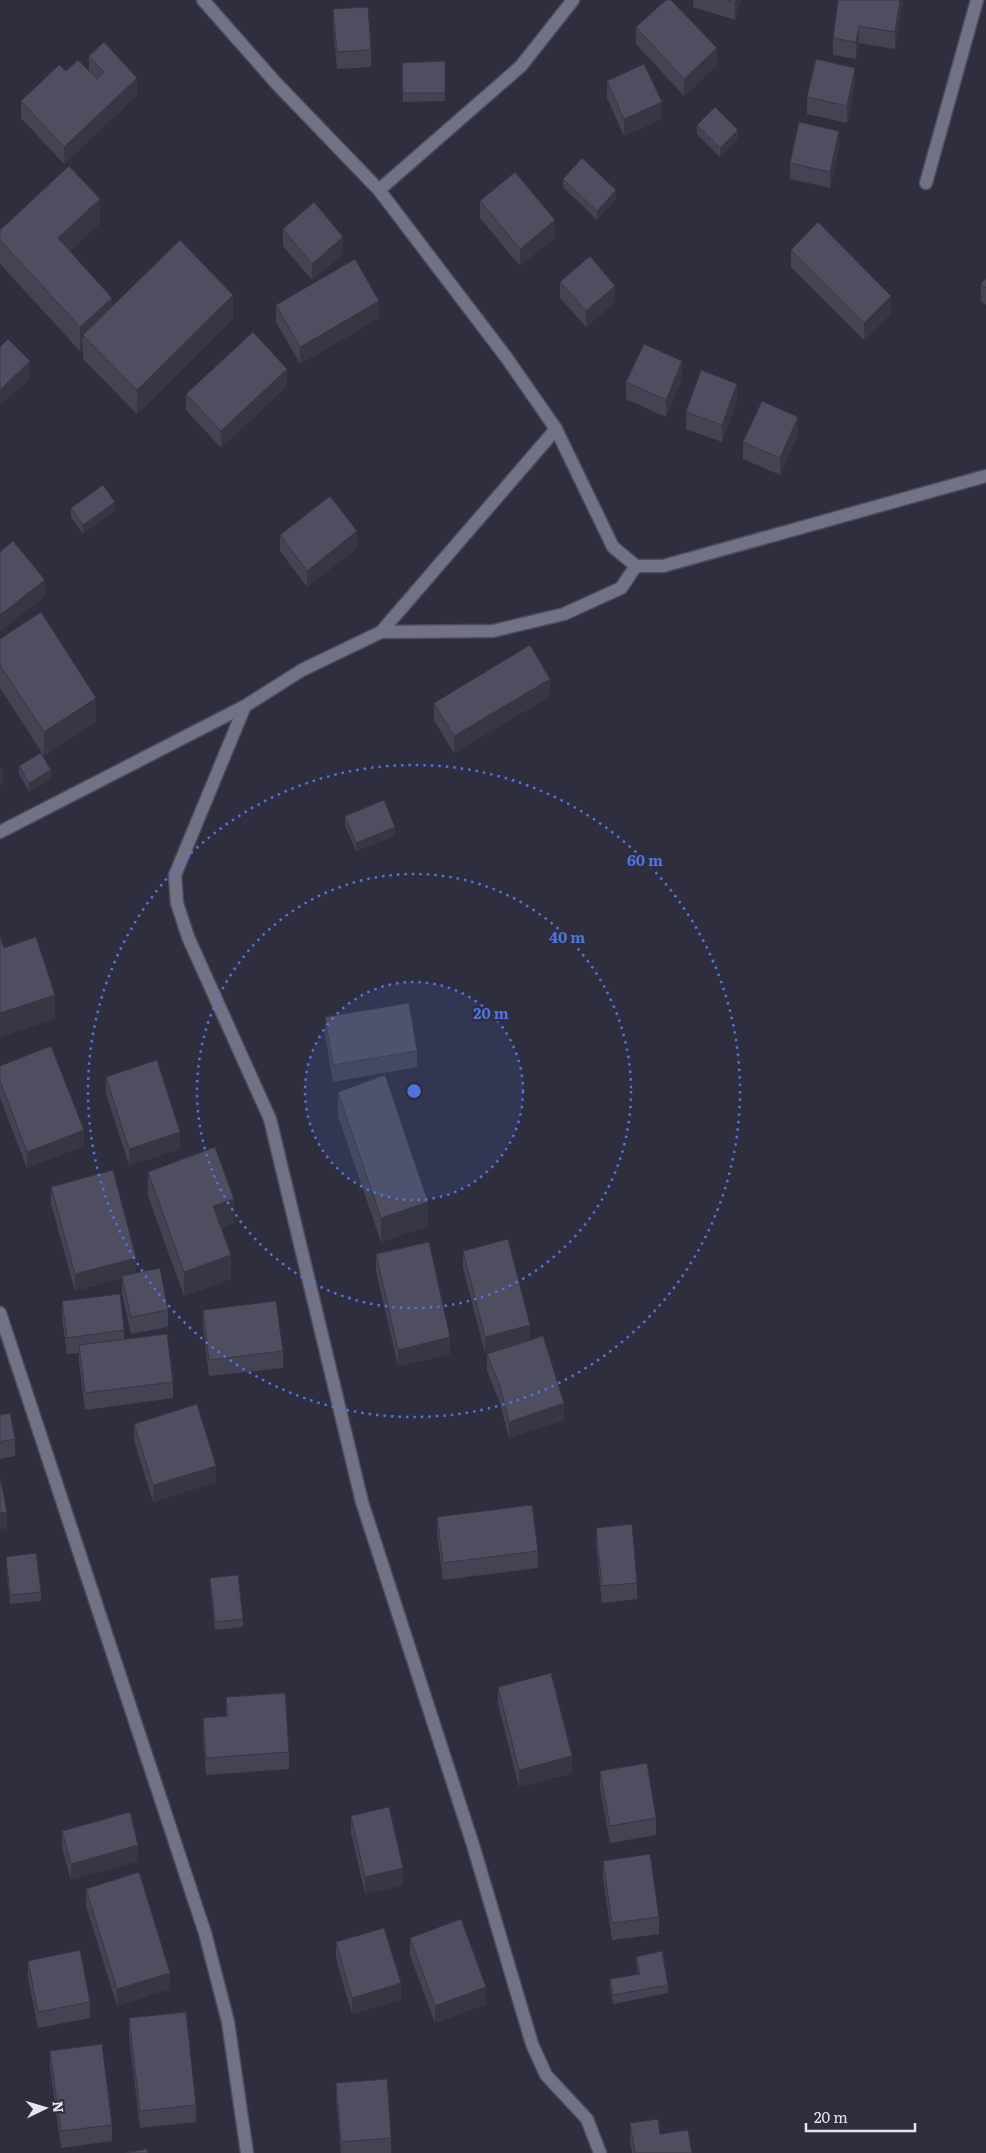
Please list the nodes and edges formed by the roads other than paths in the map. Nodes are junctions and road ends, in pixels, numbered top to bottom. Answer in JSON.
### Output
{"nodes":[{"id":1,"x":203,"y":0,"type":"edge"},
{"id":2,"x":573,"y":0,"type":"edge"},
{"id":3,"x":977,"y":0,"type":"edge"},
{"id":4,"x":926,"y":183,"type":"dead end"},
{"id":5,"x":379,"y":190,"type":"junction"},
{"id":6,"x":556,"y":429,"type":"junction"},
{"id":7,"x":986,"y":476,"type":"edge"},
{"id":8,"x":636,"y":566,"type":"junction"},
{"id":9,"x":381,"y":632,"type":"junction"},
{"id":10,"x":245,"y":706,"type":"junction"},
{"id":11,"x":0,"y":832,"type":"edge"},
{"id":12,"x":0,"y":1313,"type":"edge"},
{"id":13,"x":247,"y":2153,"type":"edge"},
{"id":14,"x":600,"y":2153,"type":"edge"}],
"edges":[{"from":1,"to":5,"type":"street"},
{"from":2,"to":5,"type":"street"},
{"from":3,"to":4,"type":"street"},
{"from":5,"to":6,"type":"street"},
{"from":6,"to":8,"type":"street"},
{"from":6,"to":9,"type":"street"},
{"from":7,"to":8,"type":"street"},
{"from":8,"to":9,"type":"street"},
{"from":9,"to":10,"type":"street"},
{"from":10,"to":11,"type":"street"},
{"from":10,"to":14,"type":"street"},
{"from":12,"to":13,"type":"street"}]}
